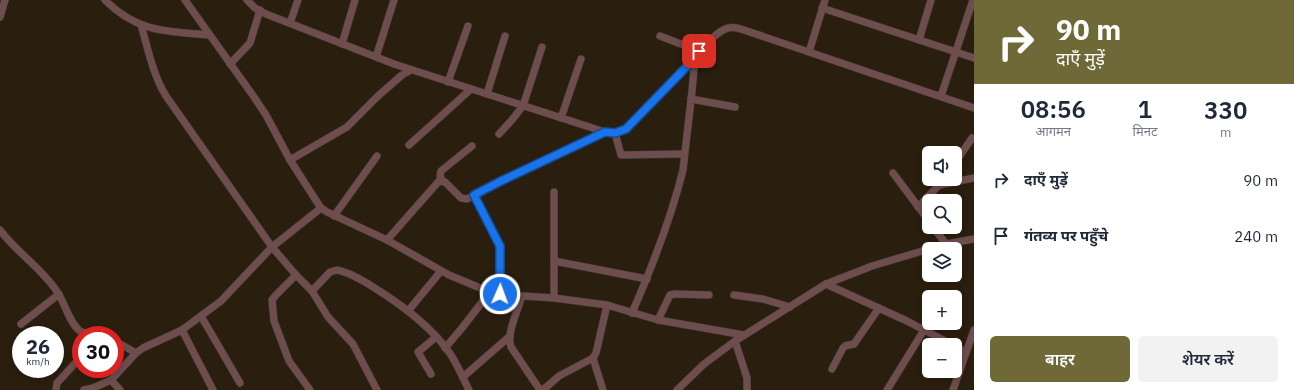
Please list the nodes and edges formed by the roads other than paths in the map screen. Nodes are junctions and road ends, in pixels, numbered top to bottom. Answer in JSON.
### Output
{"nodes":[{"id":1,"x":5,"y":0,"type":"edge"},
{"id":2,"x":105,"y":0,"type":"edge"},
{"id":3,"x":185,"y":0,"type":"edge"},
{"id":4,"x":298,"y":0,"type":"edge"},
{"id":5,"x":355,"y":0,"type":"edge"},
{"id":6,"x":394,"y":0,"type":"edge"},
{"id":7,"x":825,"y":0,"type":"edge"},
{"id":8,"x":931,"y":0,"type":"edge"},
{"id":9,"x":973,"y":0,"type":"edge"},
{"id":10,"x":250,"y":1,"type":"edge"},
{"id":11,"x":822,"y":8,"type":"junction"},
{"id":12,"x":260,"y":10,"type":"junction"},
{"id":13,"x":0,"y":17,"type":"edge"},
{"id":14,"x":290,"y":23,"type":"junction"},
{"id":15,"x":141,"y":25,"type":"junction"},
{"id":16,"x":468,"y":26,"type":"dead end"},
{"id":17,"x":209,"y":35,"type":"junction"},
{"id":18,"x":505,"y":36,"type":"dead end"},
{"id":19,"x":660,"y":36,"type":"dead end"},
{"id":20,"x":919,"y":40,"type":"junction"},
{"id":21,"x":342,"y":44,"type":"junction"},
{"id":22,"x":542,"y":47,"type":"dead end"},
{"id":23,"x":699,"y":51,"type":"junction"},
{"id":24,"x":809,"y":52,"type":"junction"},
{"id":25,"x":955,"y":52,"type":"junction"},
{"id":26,"x":376,"y":57,"type":"junction"},
{"id":27,"x":695,"y":58,"type":"junction"},
{"id":28,"x":974,"y":58,"type":"edge"},
{"id":29,"x":581,"y":59,"type":"dead end"},
{"id":30,"x":230,"y":64,"type":"junction"},
{"id":31,"x":411,"y":70,"type":"junction"},
{"id":32,"x":448,"y":82,"type":"junction"},
{"id":33,"x":471,"y":89,"type":"junction"},
{"id":34,"x":487,"y":94,"type":"junction"},
{"id":35,"x":940,"y":96,"type":"junction"},
{"id":36,"x":691,"y":99,"type":"junction"},
{"id":37,"x":523,"y":106,"type":"junction"},
{"id":38,"x":735,"y":107,"type":"dead end"},
{"id":39,"x":974,"y":108,"type":"edge"},
{"id":40,"x":561,"y":118,"type":"junction"},
{"id":41,"x":605,"y":132,"type":"junction"},
{"id":42,"x":615,"y":133,"type":"junction"},
{"id":43,"x":499,"y":134,"type":"dead end"},
{"id":44,"x":972,"y":138,"type":"dead end"},
{"id":45,"x":409,"y":145,"type":"dead end"},
{"id":46,"x":472,"y":146,"type":"dead end"},
{"id":47,"x":962,"y":153,"type":"edge"},
{"id":48,"x":684,"y":154,"type":"junction"},
{"id":49,"x":377,"y":156,"type":"dead end"},
{"id":50,"x":290,"y":160,"type":"junction"},
{"id":51,"x":893,"y":173,"type":"dead end"},
{"id":52,"x":974,"y":178,"type":"edge"},
{"id":53,"x":442,"y":180,"type":"junction"},
{"id":54,"x":962,"y":181,"type":"edge"},
{"id":55,"x":938,"y":186,"type":"edge"},
{"id":56,"x":554,"y":192,"type":"dead end"},
{"id":57,"x":474,"y":195,"type":"junction"},
{"id":58,"x":918,"y":206,"type":"junction"},
{"id":59,"x":321,"y":208,"type":"junction"},
{"id":60,"x":922,"y":211,"type":"edge"},
{"id":61,"x":334,"y":216,"type":"junction"},
{"id":62,"x":0,"y":230,"type":"edge"},
{"id":63,"x":938,"y":234,"type":"edge"},
{"id":64,"x":974,"y":239,"type":"edge"},
{"id":65,"x":387,"y":240,"type":"junction"},
{"id":66,"x":944,"y":242,"type":"edge"},
{"id":67,"x":957,"y":242,"type":"edge"},
{"id":68,"x":272,"y":247,"type":"junction"},
{"id":69,"x":922,"y":251,"type":"edge"},
{"id":70,"x":554,"y":261,"type":"junction"},
{"id":71,"x":441,"y":271,"type":"junction"},
{"id":72,"x":296,"y":275,"type":"junction"},
{"id":73,"x":647,"y":278,"type":"junction"},
{"id":74,"x":826,"y":284,"type":"junction"},
{"id":75,"x":312,"y":291,"type":"junction"},
{"id":76,"x":490,"y":292,"type":"junction"},
{"id":77,"x":59,"y":294,"type":"junction"},
{"id":78,"x":500,"y":294,"type":"junction"},
{"id":79,"x":709,"y":295,"type":"dead end"},
{"id":80,"x":522,"y":296,"type":"junction"},
{"id":81,"x":734,"y":296,"type":"dead end"},
{"id":82,"x":554,"y":298,"type":"junction"},
{"id":83,"x":607,"y":305,"type":"junction"},
{"id":84,"x":790,"y":307,"type":"junction"},
{"id":85,"x":879,"y":308,"type":"junction"},
{"id":86,"x":408,"y":311,"type":"junction"},
{"id":87,"x":632,"y":313,"type":"junction"},
{"id":88,"x":201,"y":316,"type":"junction"},
{"id":89,"x":658,"y":320,"type":"junction"},
{"id":90,"x":21,"y":324,"type":"dead end"},
{"id":91,"x":74,"y":326,"type":"edge"},
{"id":92,"x":922,"y":329,"type":"edge"},
{"id":93,"x":182,"y":330,"type":"junction"},
{"id":94,"x":924,"y":330,"type":"joint"},
{"id":95,"x":974,"y":330,"type":"edge"},
{"id":96,"x":744,"y":335,"type":"junction"},
{"id":97,"x":510,"y":336,"type":"junction"},
{"id":98,"x":436,"y":337,"type":"junction"},
{"id":99,"x":939,"y":338,"type":"edge"},
{"id":100,"x":735,"y":341,"type":"junction"},
{"id":101,"x":124,"y":346,"type":"edge"},
{"id":102,"x":445,"y":348,"type":"junction"},
{"id":103,"x":962,"y":350,"type":"edge"},
{"id":104,"x":966,"y":352,"type":"junction"},
{"id":105,"x":136,"y":353,"type":"junction"},
{"id":106,"x":593,"y":358,"type":"junction"},
{"id":107,"x":72,"y":367,"type":"edge"},
{"id":108,"x":832,"y":369,"type":"dead end"},
{"id":109,"x":431,"y":374,"type":"dead end"},
{"id":110,"x":463,"y":377,"type":"junction"},
{"id":111,"x":111,"y":380,"type":"junction"},
{"id":112,"x":240,"y":383,"type":"dead end"},
{"id":113,"x":56,"y":390,"type":"edge"},
{"id":114,"x":84,"y":390,"type":"edge"},
{"id":115,"x":120,"y":390,"type":"edge"},
{"id":116,"x":213,"y":390,"type":"edge"},
{"id":117,"x":310,"y":390,"type":"edge"},
{"id":118,"x":377,"y":390,"type":"edge"},
{"id":119,"x":469,"y":390,"type":"edge"},
{"id":120,"x":540,"y":390,"type":"edge"},
{"id":121,"x":543,"y":390,"type":"edge"},
{"id":122,"x":603,"y":390,"type":"edge"},
{"id":123,"x":677,"y":390,"type":"edge"},
{"id":124,"x":747,"y":390,"type":"edge"},
{"id":125,"x":887,"y":390,"type":"edge"},
{"id":126,"x":953,"y":390,"type":"edge"}],
"edges":[{"from":1,"to":13,"type":"street"},
{"from":2,"to":15,"type":"street"},
{"from":3,"to":17,"type":"street"},
{"from":4,"to":14,"type":"street"},
{"from":5,"to":21,"type":"street"},
{"from":6,"to":26,"type":"street"},
{"from":7,"to":11,"type":"street"},
{"from":8,"to":20,"type":"street"},
{"from":9,"to":25,"type":"street"},
{"from":10,"to":12,"type":"street"},
{"from":11,"to":20,"type":"street"},
{"from":11,"to":24,"type":"street"},
{"from":12,"to":14,"type":"street"},
{"from":12,"to":30,"type":"street"},
{"from":14,"to":21,"type":"street"},
{"from":15,"to":17,"type":"street"},
{"from":15,"to":68,"type":"street"},
{"from":16,"to":32,"type":"street"},
{"from":17,"to":30,"type":"street"},
{"from":18,"to":34,"type":"street"},
{"from":19,"to":23,"type":"street"},
{"from":20,"to":25,"type":"street"},
{"from":21,"to":26,"type":"street"},
{"from":22,"to":37,"type":"street"},
{"from":23,"to":24,"type":"street"},
{"from":23,"to":27,"type":"street"},
{"from":24,"to":35,"type":"street"},
{"from":25,"to":28,"type":"street"},
{"from":25,"to":35,"type":"street"},
{"from":26,"to":31,"type":"street"},
{"from":27,"to":36,"type":"street"},
{"from":27,"to":42,"type":"street"},
{"from":29,"to":40,"type":"street"},
{"from":30,"to":50,"type":"street"},
{"from":31,"to":32,"type":"street"},
{"from":31,"to":50,"type":"street"},
{"from":32,"to":33,"type":"street"},
{"from":33,"to":34,"type":"street"},
{"from":33,"to":45,"type":"street"},
{"from":34,"to":37,"type":"street"},
{"from":35,"to":39,"type":"street"},
{"from":36,"to":38,"type":"street"},
{"from":36,"to":48,"type":"street"},
{"from":37,"to":40,"type":"street"},
{"from":37,"to":43,"type":"street"},
{"from":40,"to":41,"type":"street"},
{"from":41,"to":42,"type":"street"},
{"from":41,"to":57,"type":"street"},
{"from":42,"to":48,"type":"street"},
{"from":44,"to":47,"type":"street"},
{"from":46,"to":53,"type":"street"},
{"from":48,"to":73,"type":"street"},
{"from":49,"to":61,"type":"street"},
{"from":50,"to":59,"type":"street"},
{"from":51,"to":58,"type":"street"},
{"from":52,"to":54,"type":"street"},
{"from":53,"to":57,"type":"street"},
{"from":53,"to":65,"type":"street"},
{"from":55,"to":58,"type":"street"},
{"from":56,"to":70,"type":"street"},
{"from":57,"to":78,"type":"street"},
{"from":58,"to":60,"type":"street"},
{"from":59,"to":61,"type":"street"},
{"from":59,"to":68,"type":"street"},
{"from":61,"to":65,"type":"street"},
{"from":62,"to":77,"type":"street"},
{"from":63,"to":66,"type":"street"},
{"from":64,"to":67,"type":"street"},
{"from":65,"to":71,"type":"street"},
{"from":68,"to":72,"type":"street"},
{"from":68,"to":88,"type":"street"},
{"from":69,"to":74,"type":"street"},
{"from":70,"to":73,"type":"street"},
{"from":70,"to":82,"type":"street"},
{"from":71,"to":76,"type":"street"},
{"from":71,"to":86,"type":"street"},
{"from":72,"to":75,"type":"street"},
{"from":72,"to":117,"type":"street"},
{"from":73,"to":87,"type":"street"},
{"from":74,"to":84,"type":"street"},
{"from":74,"to":85,"type":"street"},
{"from":75,"to":86,"type":"street"},
{"from":75,"to":118,"type":"street"},
{"from":76,"to":78,"type":"street"},
{"from":76,"to":102,"type":"street"},
{"from":77,"to":90,"type":"street"},
{"from":77,"to":91,"type":"street"},
{"from":78,"to":80,"type":"street"},
{"from":79,"to":89,"type":"street"},
{"from":80,"to":82,"type":"street"},
{"from":80,"to":97,"type":"street"},
{"from":81,"to":84,"type":"street"},
{"from":82,"to":83,"type":"street"},
{"from":83,"to":87,"type":"street"},
{"from":83,"to":106,"type":"street"},
{"from":84,"to":96,"type":"street"},
{"from":85,"to":92,"type":"street"},
{"from":85,"to":108,"type":"street"},
{"from":86,"to":98,"type":"street"},
{"from":87,"to":89,"type":"street"},
{"from":88,"to":93,"type":"street"},
{"from":88,"to":112,"type":"street"},
{"from":89,"to":96,"type":"street"},
{"from":93,"to":105,"type":"street"},
{"from":93,"to":116,"type":"street"},
{"from":94,"to":99,"type":"street"},
{"from":94,"to":125,"type":"street"},
{"from":95,"to":104,"type":"street"},
{"from":96,"to":100,"type":"street"},
{"from":97,"to":110,"type":"street"},
{"from":97,"to":120,"type":"street"},
{"from":98,"to":102,"type":"street"},
{"from":98,"to":109,"type":"street"},
{"from":100,"to":123,"type":"street"},
{"from":100,"to":124,"type":"street"},
{"from":101,"to":105,"type":"street"},
{"from":102,"to":110,"type":"street"},
{"from":103,"to":104,"type":"street"},
{"from":104,"to":126,"type":"street"},
{"from":105,"to":111,"type":"street"},
{"from":106,"to":121,"type":"street"},
{"from":106,"to":122,"type":"street"},
{"from":107,"to":113,"type":"street"},
{"from":110,"to":119,"type":"street"},
{"from":111,"to":114,"type":"street"},
{"from":111,"to":115,"type":"street"}]}
